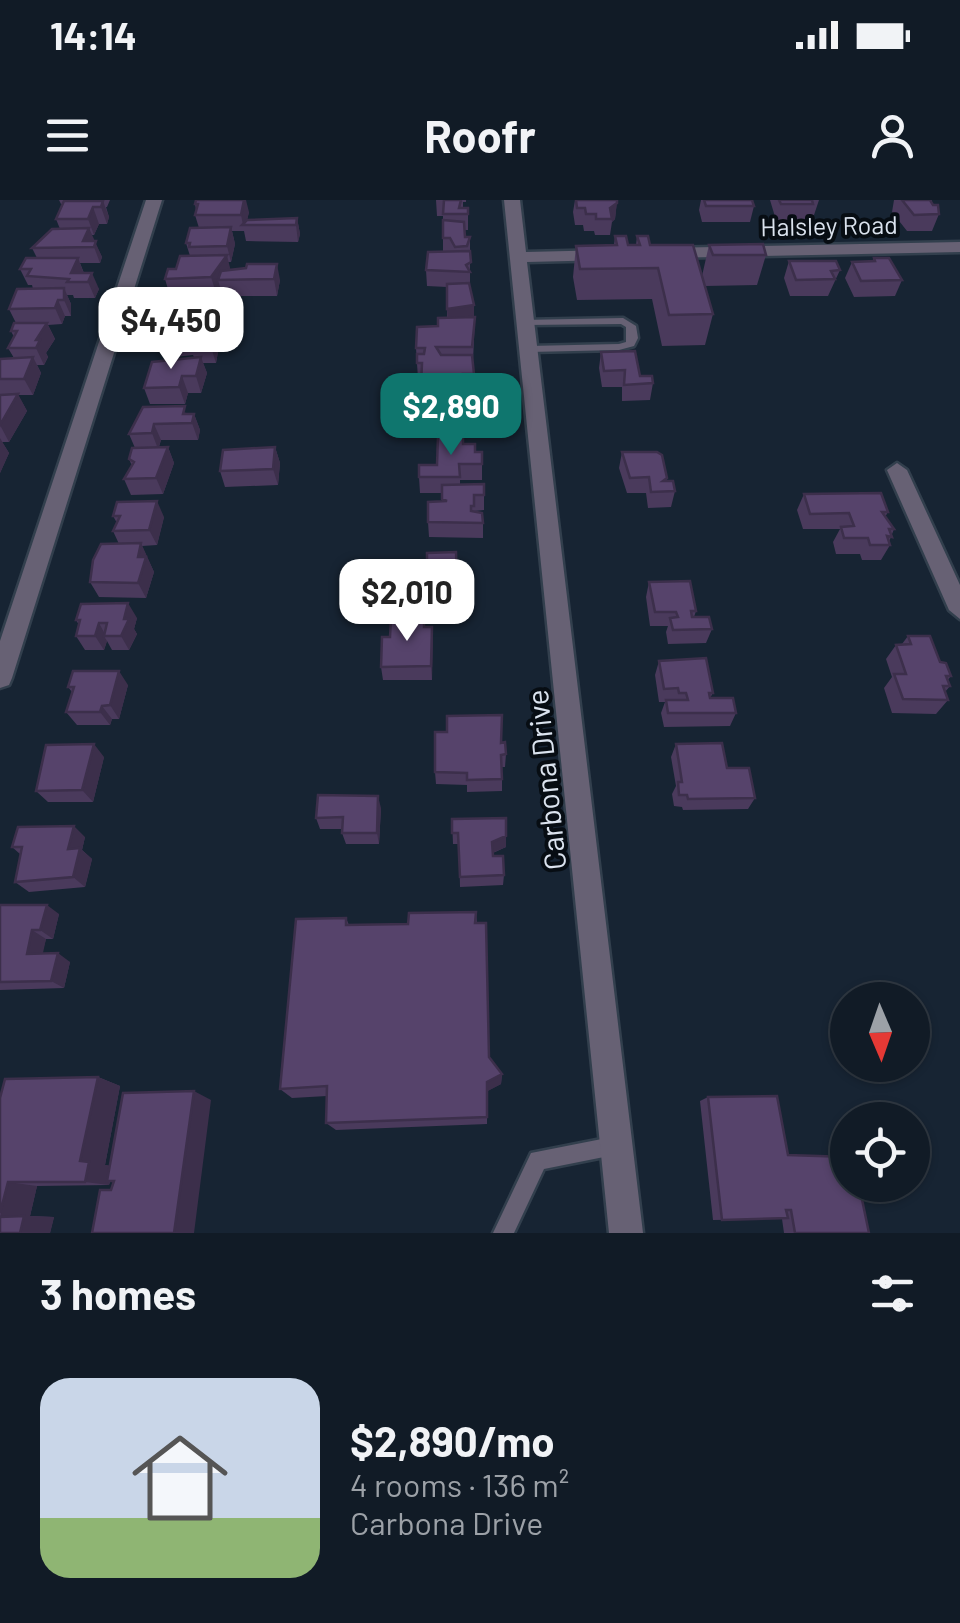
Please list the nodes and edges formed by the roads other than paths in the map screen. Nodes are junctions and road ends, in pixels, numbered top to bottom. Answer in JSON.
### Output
{"nodes":[{"id":1,"x":154,"y":200,"type":"edge"},
{"id":2,"x":512,"y":200,"type":"edge"},
{"id":3,"x":960,"y":247,"type":"edge"},
{"id":4,"x":634,"y":254,"type":"edge"},
{"id":5,"x":653,"y":254,"type":"edge"},
{"id":6,"x":519,"y":256,"type":"junction"},
{"id":7,"x":526,"y":322,"type":"junction"},
{"id":8,"x":529,"y":349,"type":"junction"},
{"id":9,"x":897,"y":470,"type":"dead end"},
{"id":10,"x":960,"y":610,"type":"edge"},
{"id":11,"x":0,"y":678,"type":"edge"},
{"id":12,"x":617,"y":1146,"type":"junction"},
{"id":13,"x":502,"y":1233,"type":"edge"},
{"id":14,"x":626,"y":1233,"type":"edge"}],
"edges":[{"from":1,"to":11,"type":"street"},
{"from":2,"to":6,"type":"street","name":"Carbona Drive"},
{"from":3,"to":5,"type":"street","name":"Halsley Road"},
{"from":4,"to":6,"type":"street"},
{"from":6,"to":7,"type":"street","name":"Carbona Drive"},
{"from":7,"to":8,"type":"street","name":"Carbona Drive"},
{"from":7,"to":8,"type":"lane"},
{"from":8,"to":12,"type":"street","name":"Carbona Drive"},
{"from":9,"to":10,"type":"street"},
{"from":12,"to":13,"type":"lane"},
{"from":12,"to":14,"type":"street","name":"Carbona Drive"}]}
